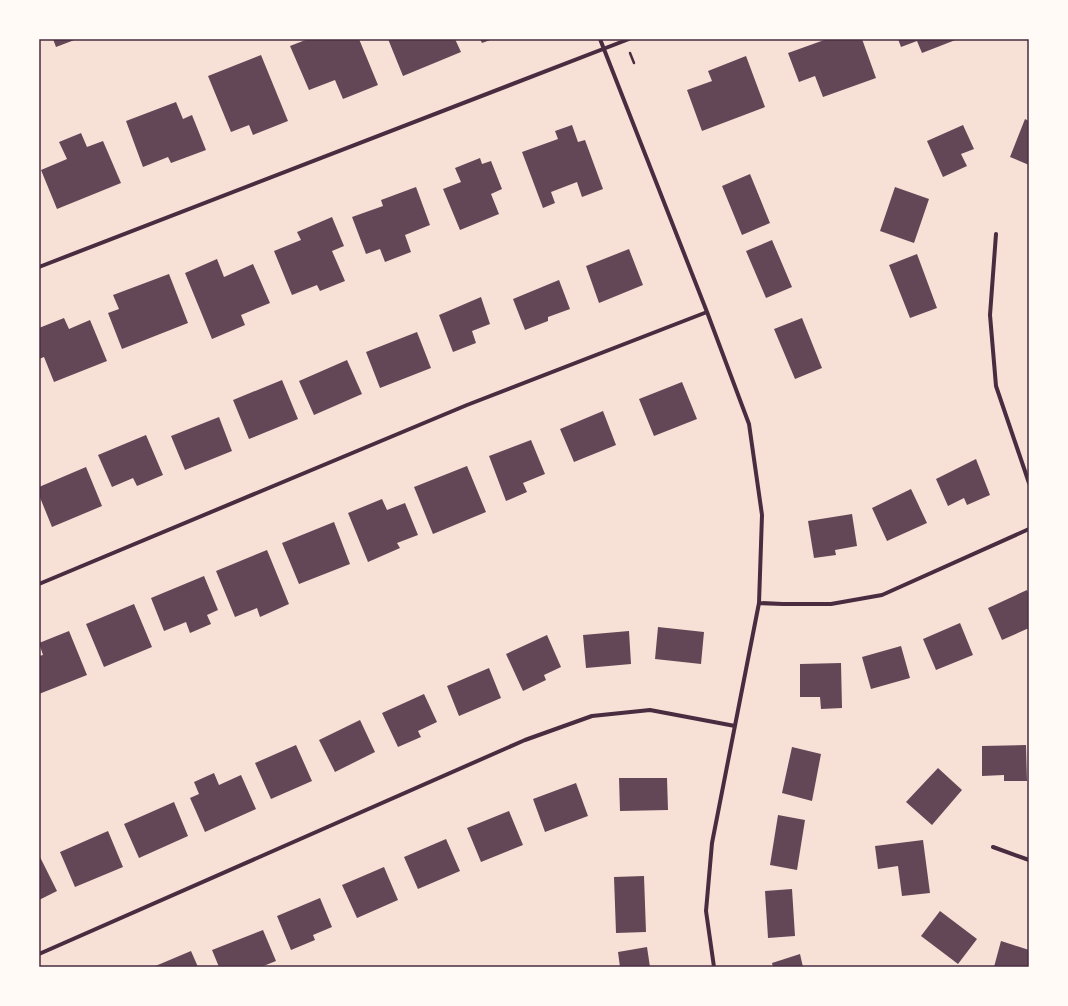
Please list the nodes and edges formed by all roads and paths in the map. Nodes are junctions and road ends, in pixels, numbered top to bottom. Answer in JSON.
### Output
{"nodes":[{"id":1,"x":600,"y":39,"type":"edge"},
{"id":2,"x":629,"y":39,"type":"edge"},
{"id":3,"x":604,"y":49,"type":"junction"},
{"id":4,"x":996,"y":234,"type":"dead end"},
{"id":5,"x":39,"y":267,"type":"edge"},
{"id":6,"x":707,"y":312,"type":"junction"},
{"id":7,"x":1029,"y":483,"type":"edge"},
{"id":8,"x":1029,"y":529,"type":"edge"},
{"id":9,"x":39,"y":584,"type":"edge"},
{"id":10,"x":759,"y":603,"type":"junction"},
{"id":11,"x":735,"y":726,"type":"junction"},
{"id":12,"x":993,"y":847,"type":"dead end"},
{"id":13,"x":1029,"y":860,"type":"edge"},
{"id":14,"x":39,"y":954,"type":"edge"},
{"id":15,"x":714,"y":967,"type":"edge"}],
"edges":[{"from":1,"to":3,"type":"street"},
{"from":2,"to":3,"type":"street"},
{"from":3,"to":5,"type":"street"},
{"from":3,"to":6,"type":"street"},
{"from":4,"to":7,"type":"street"},
{"from":6,"to":9,"type":"street"},
{"from":6,"to":10,"type":"street"},
{"from":8,"to":10,"type":"street"},
{"from":10,"to":11,"type":"street"},
{"from":11,"to":14,"type":"street"},
{"from":11,"to":15,"type":"street"},
{"from":12,"to":13,"type":"street"}]}
